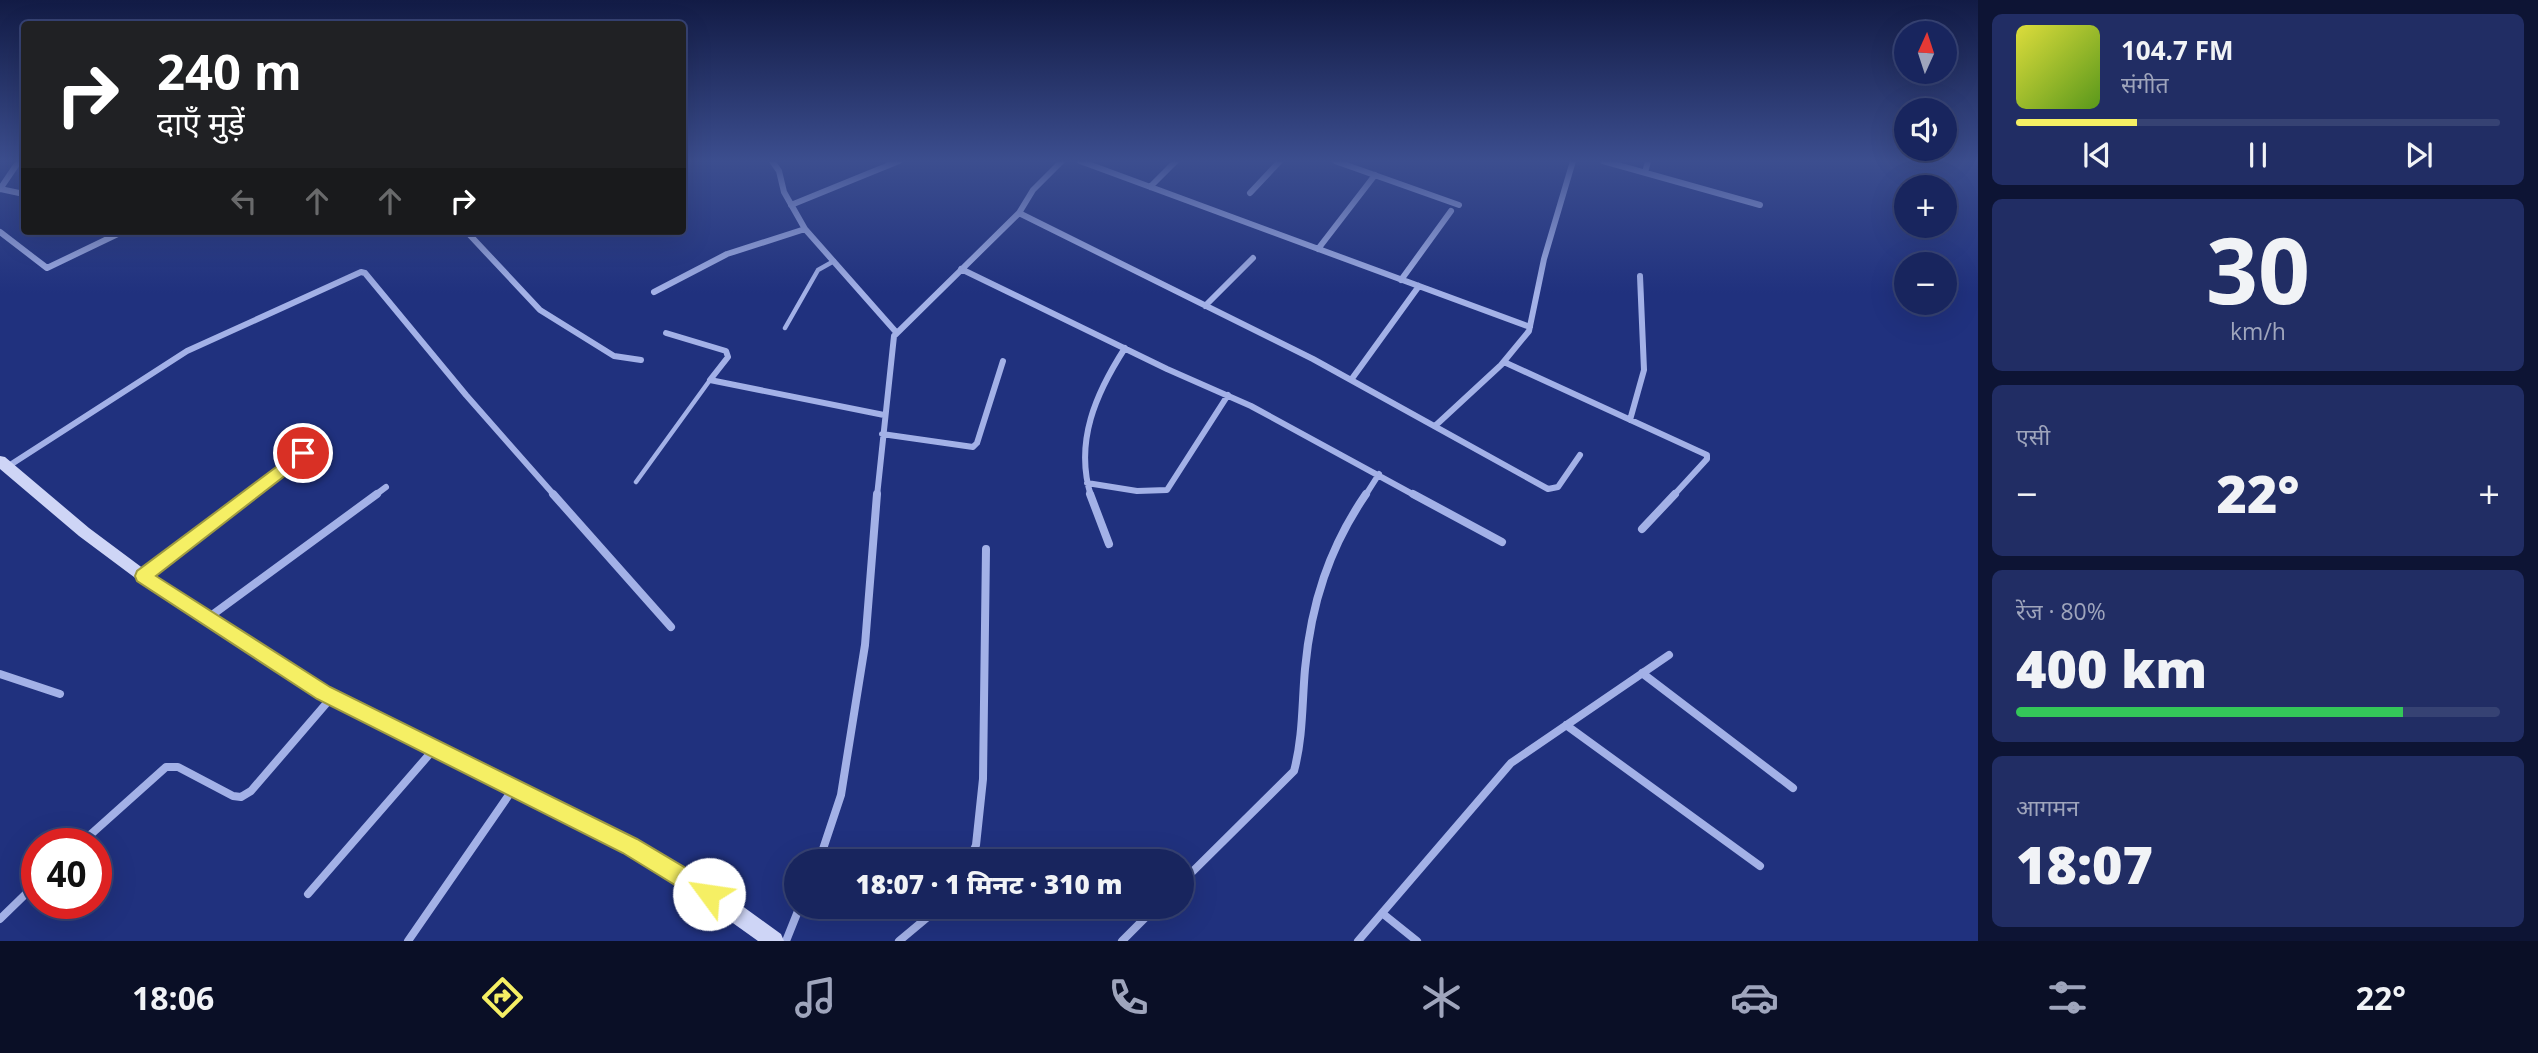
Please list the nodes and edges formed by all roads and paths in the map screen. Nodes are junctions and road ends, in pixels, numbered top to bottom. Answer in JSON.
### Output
{"nodes":[{"id":1,"x":791,"y":205,"type":"edge"},
{"id":2,"x":1024,"y":205,"type":"edge"},
{"id":3,"x":1199,"y":205,"type":"edge"},
{"id":4,"x":1352,"y":205,"type":"edge"},
{"id":5,"x":1560,"y":205,"type":"edge"},
{"id":6,"x":1451,"y":211,"type":"dead end"},
{"id":7,"x":1019,"y":213,"type":"junction"},
{"id":8,"x":805,"y":229,"type":"junction"},
{"id":9,"x":0,"y":232,"type":"edge"},
{"id":10,"x":116,"y":235,"type":"edge"},
{"id":11,"x":470,"y":235,"type":"edge"},
{"id":12,"x":1318,"y":249,"type":"junction"},
{"id":13,"x":1253,"y":258,"type":"dead end"},
{"id":14,"x":834,"y":261,"type":"junction"},
{"id":15,"x":961,"y":269,"type":"junction"},
{"id":16,"x":1640,"y":276,"type":"dead end"},
{"id":17,"x":1401,"y":279,"type":"junction"},
{"id":18,"x":1419,"y":286,"type":"junction"},
{"id":19,"x":654,"y":292,"type":"dead end"},
{"id":20,"x":1205,"y":306,"type":"junction"},
{"id":21,"x":1530,"y":327,"type":"junction"},
{"id":22,"x":785,"y":328,"type":"dead end"},
{"id":23,"x":666,"y":332,"type":"dead end"},
{"id":24,"x":896,"y":332,"type":"junction"},
{"id":25,"x":1125,"y":348,"type":"junction"},
{"id":26,"x":641,"y":360,"type":"dead end"},
{"id":27,"x":1003,"y":361,"type":"dead end"},
{"id":28,"x":1504,"y":362,"type":"junction"},
{"id":29,"x":710,"y":380,"type":"junction"},
{"id":30,"x":1351,"y":380,"type":"junction"},
{"id":31,"x":1228,"y":395,"type":"junction"},
{"id":32,"x":884,"y":415,"type":"junction"},
{"id":33,"x":1630,"y":420,"type":"junction"},
{"id":34,"x":1435,"y":426,"type":"junction"},
{"id":35,"x":882,"y":434,"type":"junction"},
{"id":36,"x":303,"y":453,"type":"dead end"},
{"id":37,"x":1580,"y":455,"type":"dead end"},
{"id":38,"x":4,"y":464,"type":"edge"},
{"id":39,"x":1379,"y":474,"type":"junction"},
{"id":40,"x":636,"y":482,"type":"dead end"},
{"id":41,"x":1087,"y":483,"type":"junction"},
{"id":42,"x":386,"y":487,"type":"dead end"},
{"id":43,"x":1642,"y":529,"type":"dead end"},
{"id":44,"x":1502,"y":542,"type":"dead end"},
{"id":45,"x":1109,"y":544,"type":"dead end"},
{"id":46,"x":986,"y":549,"type":"dead end"},
{"id":47,"x":143,"y":576,"type":"junction"},
{"id":48,"x":207,"y":618,"type":"junction"},
{"id":49,"x":671,"y":627,"type":"dead end"},
{"id":50,"x":1669,"y":655,"type":"dead end"},
{"id":51,"x":1643,"y":673,"type":"junction"},
{"id":52,"x":0,"y":674,"type":"edge"},
{"id":53,"x":60,"y":694,"type":"dead end"},
{"id":54,"x":332,"y":697,"type":"junction"},
{"id":55,"x":1566,"y":725,"type":"junction"},
{"id":56,"x":435,"y":749,"type":"junction"},
{"id":57,"x":514,"y":788,"type":"junction"},
{"id":58,"x":1793,"y":788,"type":"dead end"},
{"id":59,"x":98,"y":828,"type":"edge"},
{"id":60,"x":823,"y":849,"type":"edge"},
{"id":61,"x":974,"y":849,"type":"edge"},
{"id":62,"x":1760,"y":866,"type":"dead end"},
{"id":63,"x":1194,"y":870,"type":"edge"},
{"id":64,"x":308,"y":894,"type":"dead end"},
{"id":65,"x":21,"y":899,"type":"edge"},
{"id":66,"x":1382,"y":913,"type":"junction"},
{"id":67,"x":0,"y":919,"type":"edge"},
{"id":68,"x":795,"y":919,"type":"edge"},
{"id":69,"x":925,"y":919,"type":"edge"},
{"id":70,"x":1144,"y":919,"type":"edge"},
{"id":71,"x":408,"y":941,"type":"edge"},
{"id":72,"x":774,"y":941,"type":"edge"},
{"id":73,"x":786,"y":941,"type":"edge"},
{"id":74,"x":899,"y":941,"type":"edge"},
{"id":75,"x":1122,"y":941,"type":"edge"},
{"id":76,"x":1358,"y":941,"type":"edge"},
{"id":77,"x":1417,"y":941,"type":"edge"}],
"edges":[{"from":1,"to":8,"type":"street"},
{"from":2,"to":7,"type":"street"},
{"from":3,"to":12,"type":"street"},
{"from":4,"to":12,"type":"street"},
{"from":5,"to":21,"type":"street"},
{"from":6,"to":17,"type":"street"},
{"from":7,"to":15,"type":"street"},
{"from":7,"to":20,"type":"street"},
{"from":8,"to":14,"type":"street"},
{"from":8,"to":19,"type":"street"},
{"from":9,"to":10,"type":"street"},
{"from":11,"to":26,"type":"street"},
{"from":12,"to":17,"type":"street"},
{"from":13,"to":20,"type":"street"},
{"from":14,"to":22,"type":"lane"},
{"from":14,"to":24,"type":"street"},
{"from":15,"to":24,"type":"street"},
{"from":15,"to":25,"type":"street"},
{"from":16,"to":33,"type":"street"},
{"from":17,"to":18,"type":"street"},
{"from":18,"to":21,"type":"street"},
{"from":18,"to":30,"type":"street"},
{"from":20,"to":30,"type":"street"},
{"from":21,"to":28,"type":"street"},
{"from":23,"to":29,"type":"street"},
{"from":24,"to":32,"type":"street"},
{"from":25,"to":31,"type":"street"},
{"from":25,"to":41,"type":"street"},
{"from":27,"to":35,"type":"street"},
{"from":28,"to":33,"type":"street"},
{"from":28,"to":34,"type":"street"},
{"from":29,"to":32,"type":"street"},
{"from":29,"to":40,"type":"lane"},
{"from":30,"to":34,"type":"street"},
{"from":31,"to":39,"type":"street"},
{"from":31,"to":41,"type":"street"},
{"from":32,"to":35,"type":"street"},
{"from":33,"to":43,"type":"street"},
{"from":34,"to":37,"type":"street"},
{"from":35,"to":60,"type":"street"},
{"from":36,"to":47,"type":"street"},
{"from":38,"to":47,"type":"street"},
{"from":38,"to":49,"type":"street"},
{"from":39,"to":44,"type":"street"},
{"from":39,"to":63,"type":"street"},
{"from":41,"to":45,"type":"street"},
{"from":42,"to":48,"type":"street"},
{"from":46,"to":61,"type":"street"},
{"from":47,"to":48,"type":"street"},
{"from":48,"to":54,"type":"street"},
{"from":50,"to":51,"type":"street"},
{"from":51,"to":55,"type":"street"},
{"from":51,"to":58,"type":"street"},
{"from":52,"to":53,"type":"street"},
{"from":54,"to":56,"type":"street"},
{"from":54,"to":59,"type":"street"},
{"from":55,"to":62,"type":"street"},
{"from":55,"to":66,"type":"street"},
{"from":56,"to":57,"type":"street"},
{"from":56,"to":64,"type":"street"},
{"from":57,"to":71,"type":"street"},
{"from":57,"to":72,"type":"street"},
{"from":65,"to":67,"type":"street"},
{"from":66,"to":76,"type":"street"},
{"from":66,"to":77,"type":"street"},
{"from":68,"to":73,"type":"street"},
{"from":69,"to":74,"type":"street"},
{"from":70,"to":75,"type":"street"}]}
